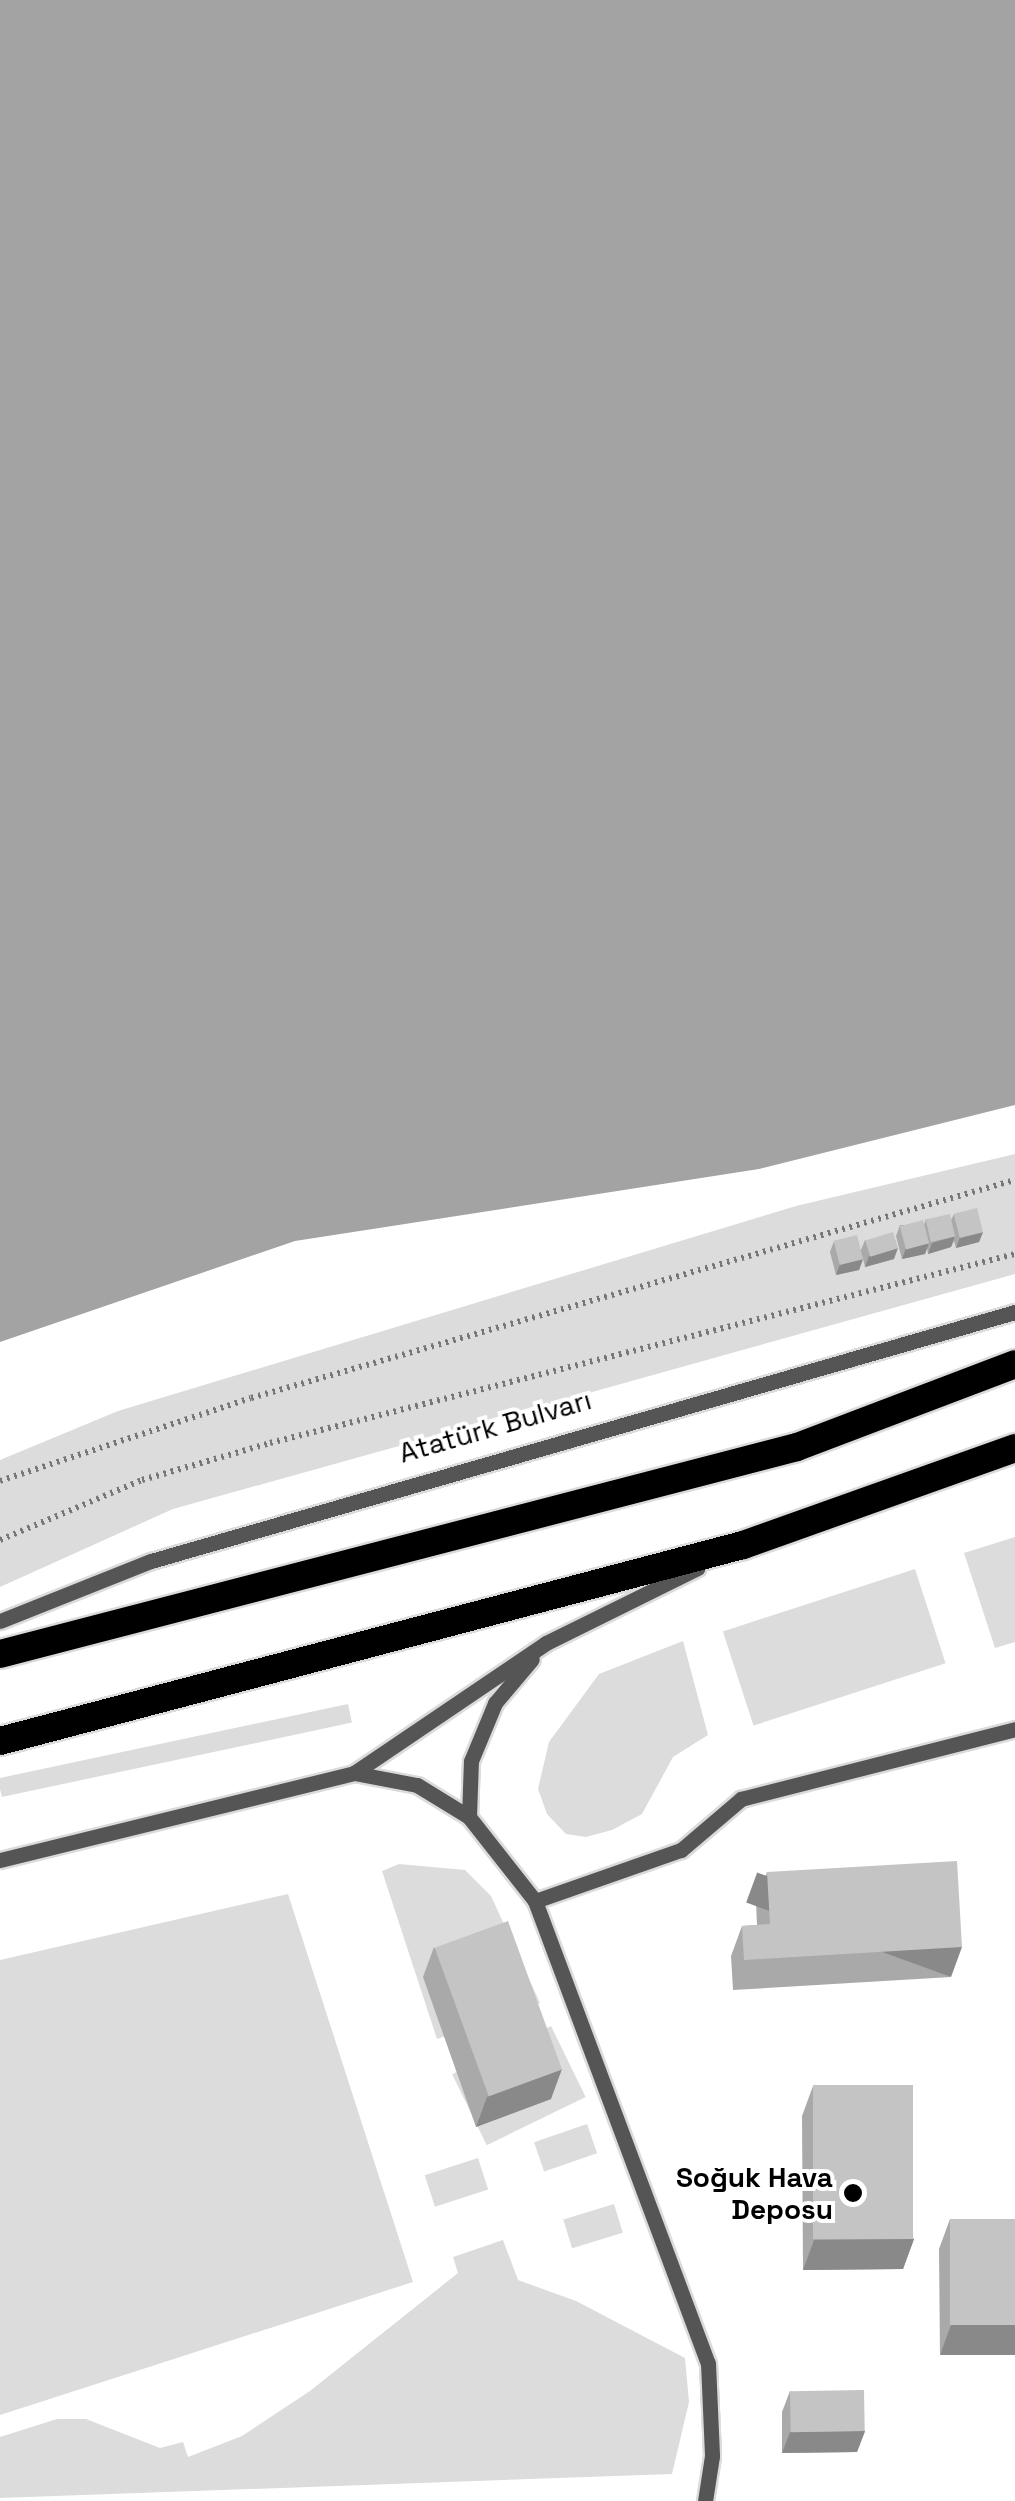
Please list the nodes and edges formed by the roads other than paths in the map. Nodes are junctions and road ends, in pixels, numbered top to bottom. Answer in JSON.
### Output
{"nodes":[{"id":1,"x":1015,"y":1312,"type":"edge"},
{"id":2,"x":1015,"y":1364,"type":"edge"},
{"id":3,"x":1015,"y":1448,"type":"edge"},
{"id":4,"x":744,"y":1545,"type":"junction"},
{"id":5,"x":0,"y":1621,"type":"edge"},
{"id":6,"x":546,"y":1643,"type":"junction"},
{"id":7,"x":0,"y":1654,"type":"edge"},
{"id":8,"x":1015,"y":1729,"type":"edge"},
{"id":9,"x":0,"y":1741,"type":"edge"},
{"id":10,"x":354,"y":1773,"type":"junction"},
{"id":11,"x":469,"y":1817,"type":"junction"},
{"id":12,"x":0,"y":1860,"type":"edge"},
{"id":13,"x":535,"y":1900,"type":"junction"},
{"id":14,"x":706,"y":2501,"type":"edge"}],
"edges":[{"from":1,"to":5,"type":"lane","name":"Atatürk Bulvarı"},
{"from":2,"to":7,"type":"highway"},
{"from":3,"to":4,"type":"highway"},
{"from":4,"to":6,"type":"lane"},
{"from":4,"to":9,"type":"highway"},
{"from":6,"to":10,"type":"lane"},
{"from":6,"to":11,"type":"lane"},
{"from":8,"to":13,"type":"lane"},
{"from":10,"to":11,"type":"lane"},
{"from":10,"to":12,"type":"lane"},
{"from":11,"to":13,"type":"lane"},
{"from":13,"to":14,"type":"lane"}]}
